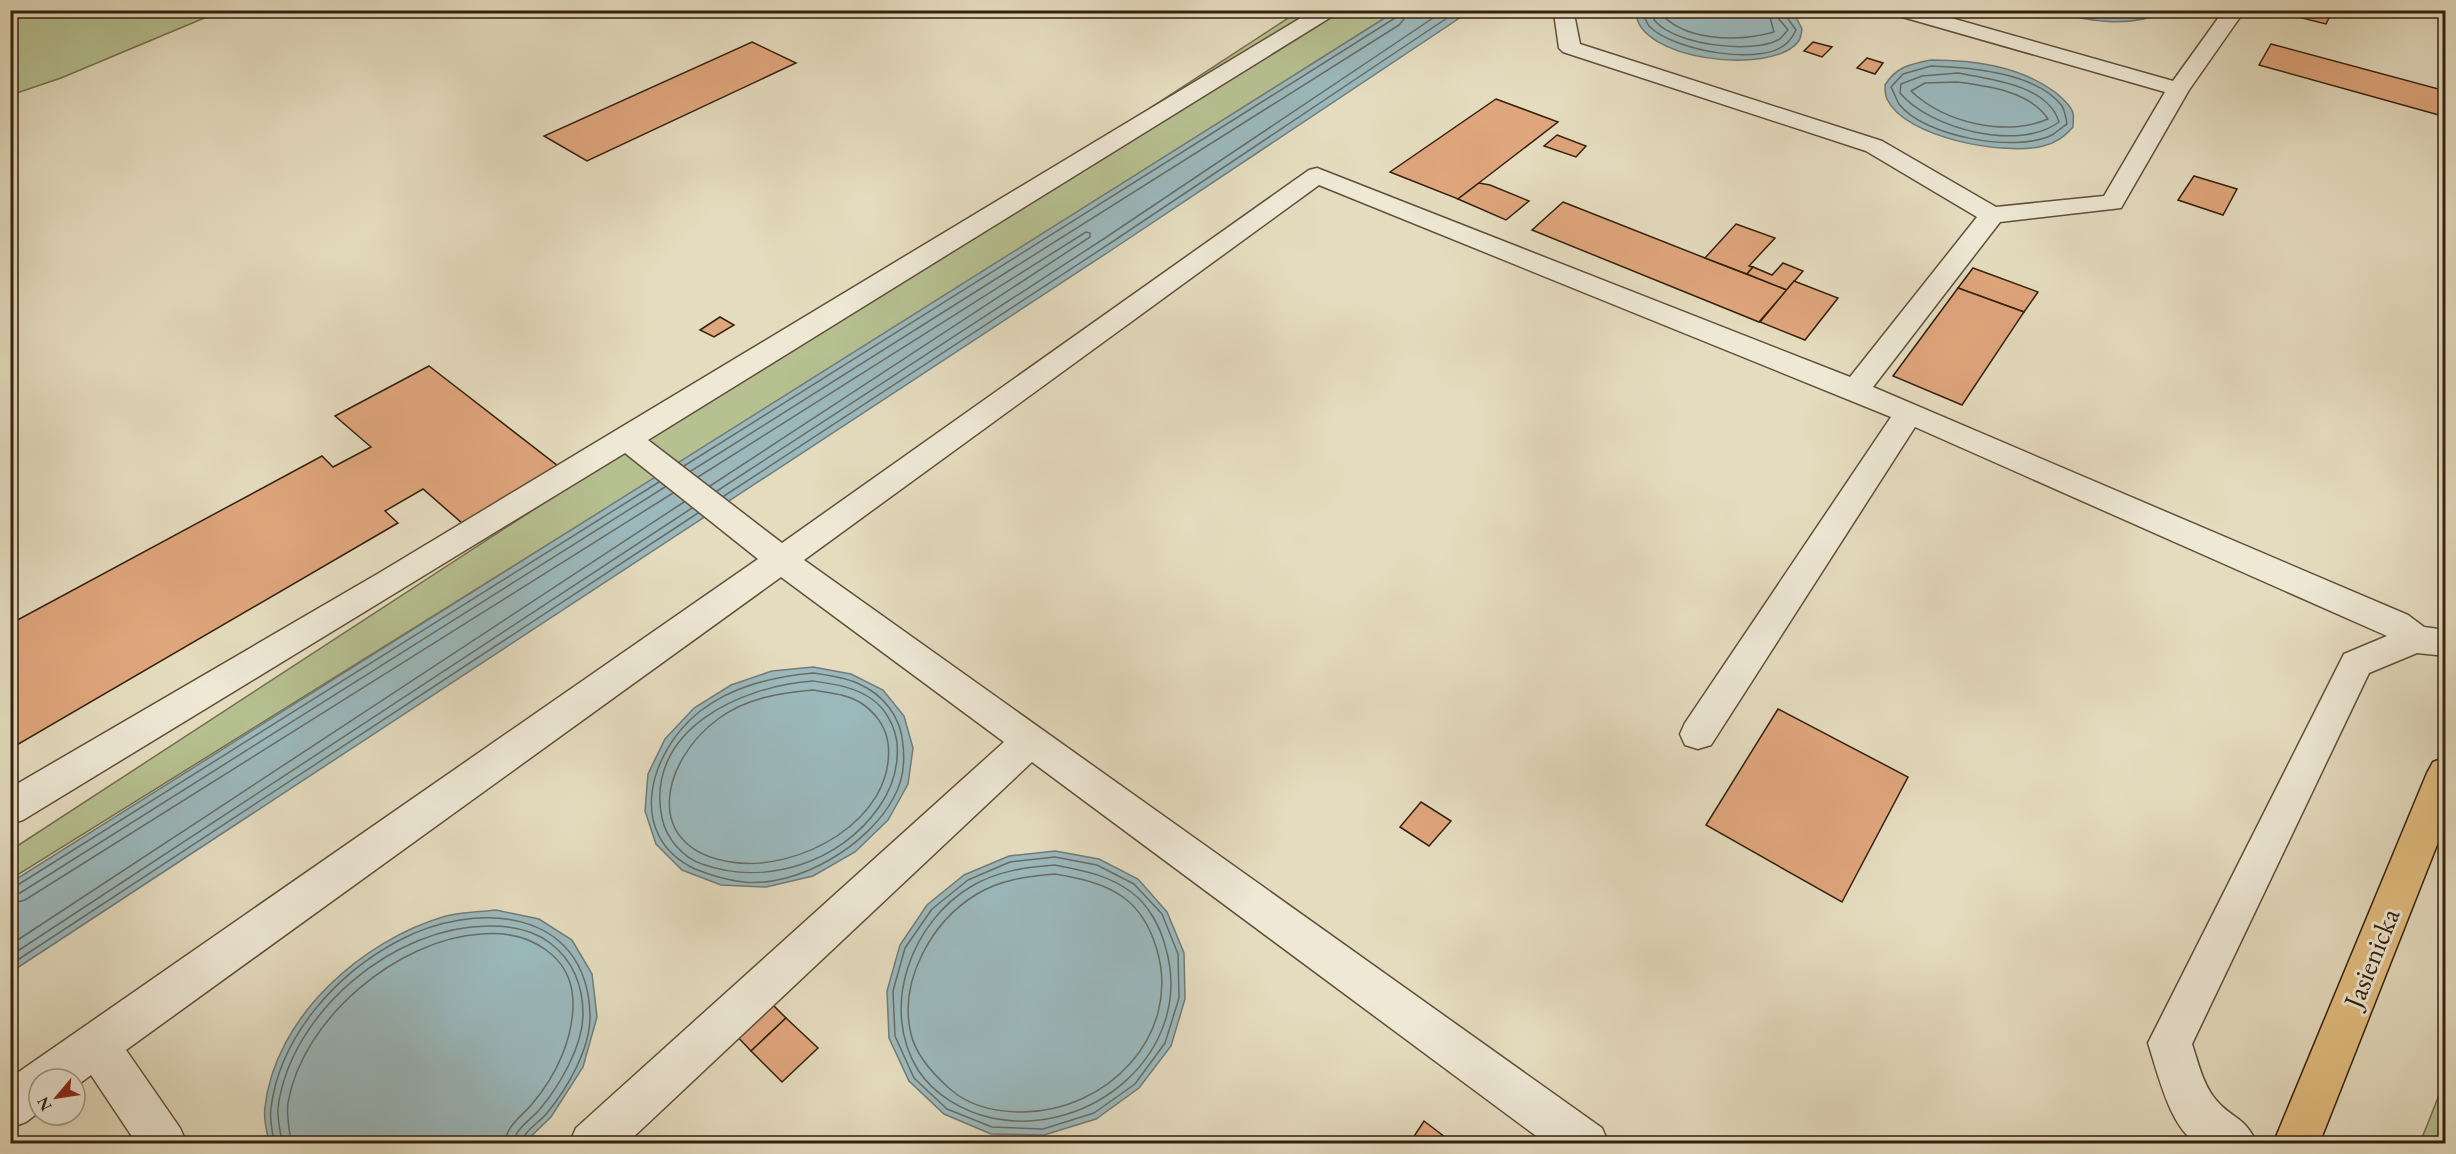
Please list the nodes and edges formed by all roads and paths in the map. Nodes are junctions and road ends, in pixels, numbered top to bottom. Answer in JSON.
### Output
{"nodes":[{"id":1,"x":1329,"y":10,"type":"edge"},
{"id":2,"x":1567,"y":10,"type":"edge"},
{"id":3,"x":1899,"y":10,"type":"edge"},
{"id":4,"x":2235,"y":10,"type":"edge"},
{"id":5,"x":2178,"y":89,"type":"junction"},
{"id":6,"x":1992,"y":215,"type":"junction"},
{"id":7,"x":1855,"y":390,"type":"junction"},
{"id":8,"x":1909,"y":413,"type":"junction"},
{"id":9,"x":627,"y":439,"type":"junction"},
{"id":10,"x":782,"y":560,"type":"junction"},
{"id":11,"x":2430,"y":641,"type":"edge"},
{"id":12,"x":1698,"y":734,"type":"dead end"},
{"id":13,"x":1030,"y":741,"type":"junction"},
{"id":14,"x":2445,"y":773,"type":"edge"},
{"id":15,"x":10,"y":808,"type":"edge"},
{"id":16,"x":97,"y":1045,"type":"junction"},
{"id":17,"x":65,"y":1067,"type":"edge"},
{"id":18,"x":27,"y":1094,"type":"edge"},
{"id":19,"x":10,"y":1106,"type":"edge"},
{"id":20,"x":164,"y":1143,"type":"edge"},
{"id":21,"x":592,"y":1143,"type":"edge"},
{"id":22,"x":1586,"y":1143,"type":"edge"},
{"id":23,"x":2234,"y":1143,"type":"edge"},
{"id":24,"x":2296,"y":1143,"type":"edge"}],
"edges":[{"from":1,"to":9,"type":"lane"},
{"from":2,"to":6,"type":"lane"},
{"from":3,"to":5,"type":"lane"},
{"from":4,"to":5,"type":"lane"},
{"from":5,"to":6,"type":"lane"},
{"from":6,"to":7,"type":"lane"},
{"from":7,"to":8,"type":"lane"},
{"from":7,"to":10,"type":"lane"},
{"from":8,"to":11,"type":"lane"},
{"from":8,"to":12,"type":"lane"},
{"from":9,"to":10,"type":"lane"},
{"from":9,"to":15,"type":"lane"},
{"from":10,"to":13,"type":"lane"},
{"from":10,"to":16,"type":"lane"},
{"from":11,"to":23,"type":"lane"},
{"from":13,"to":21,"type":"lane"},
{"from":13,"to":22,"type":"lane"},
{"from":14,"to":24,"type":"main road","name":"Jasienicka"},
{"from":16,"to":17,"type":"lane"},
{"from":16,"to":20,"type":"lane"},
{"from":18,"to":19,"type":"lane"}]}
